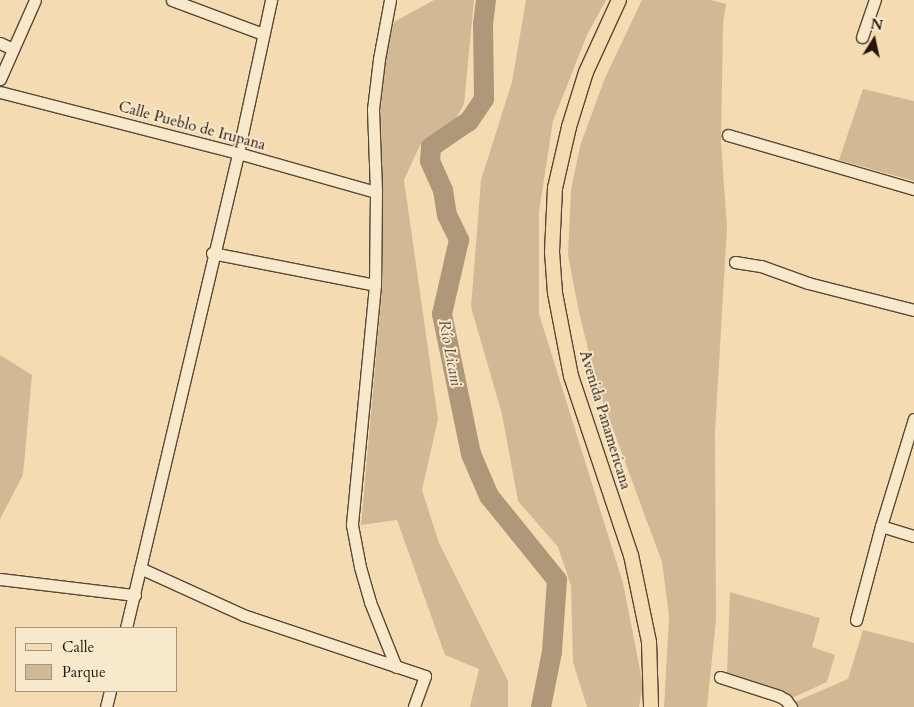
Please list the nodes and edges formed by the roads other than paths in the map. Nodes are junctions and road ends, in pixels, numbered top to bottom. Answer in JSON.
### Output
{"nodes":[{"id":1,"x":35,"y":0,"type":"edge"},
{"id":2,"x":172,"y":0,"type":"edge"},
{"id":3,"x":271,"y":0,"type":"edge"},
{"id":4,"x":390,"y":0,"type":"edge"},
{"id":5,"x":619,"y":0,"type":"edge"},
{"id":6,"x":875,"y":0,"type":"edge"},
{"id":7,"x":263,"y":34,"type":"junction"},
{"id":8,"x":862,"y":36,"type":"dead end"},
{"id":9,"x":0,"y":43,"type":"edge"},
{"id":10,"x":13,"y":49,"type":"junction"},
{"id":11,"x":0,"y":79,"type":"edge"},
{"id":12,"x":0,"y":92,"type":"edge"},
{"id":13,"x":728,"y":135,"type":"dead end"},
{"id":14,"x":238,"y":152,"type":"junction"},
{"id":15,"x":914,"y":189,"type":"edge"},
{"id":16,"x":376,"y":192,"type":"junction"},
{"id":17,"x":212,"y":253,"type":"junction"},
{"id":18,"x":735,"y":262,"type":"dead end"},
{"id":19,"x":375,"y":285,"type":"junction"},
{"id":20,"x":914,"y":310,"type":"edge"},
{"id":21,"x":914,"y":419,"type":"edge"},
{"id":22,"x":881,"y":526,"type":"junction"},
{"id":23,"x":914,"y":536,"type":"edge"},
{"id":24,"x":140,"y":568,"type":"junction"},
{"id":25,"x":0,"y":579,"type":"edge"},
{"id":26,"x":134,"y":595,"type":"junction"},
{"id":27,"x":856,"y":620,"type":"dead end"},
{"id":28,"x":126,"y":627,"type":"edge"},
{"id":29,"x":396,"y":667,"type":"junction"},
{"id":30,"x":720,"y":677,"type":"dead end"},
{"id":31,"x":110,"y":692,"type":"edge"},
{"id":32,"x":106,"y":707,"type":"edge"},
{"id":33,"x":414,"y":707,"type":"edge"},
{"id":34,"x":651,"y":707,"type":"edge"},
{"id":35,"x":791,"y":707,"type":"edge"}],
"edges":[{"from":1,"to":10,"type":"street"},
{"from":2,"to":7,"type":"street"},
{"from":3,"to":7,"type":"street"},
{"from":4,"to":16,"type":"street"},
{"from":5,"to":34,"type":"main road","name":"Avenida Panamericana"},
{"from":6,"to":8,"type":"street"},
{"from":7,"to":14,"type":"street"},
{"from":9,"to":10,"type":"street"},
{"from":10,"to":11,"type":"street"},
{"from":12,"to":14,"type":"street","name":"Calle Pueblo de Irupana"},
{"from":13,"to":15,"type":"street"},
{"from":14,"to":16,"type":"street","name":"Calle Pueblo de Irupana"},
{"from":14,"to":17,"type":"street"},
{"from":16,"to":19,"type":"street"},
{"from":17,"to":19,"type":"street"},
{"from":17,"to":24,"type":"street"},
{"from":18,"to":20,"type":"street"},
{"from":19,"to":29,"type":"street"},
{"from":21,"to":22,"type":"street"},
{"from":22,"to":23,"type":"street"},
{"from":22,"to":27,"type":"street"},
{"from":24,"to":26,"type":"street"},
{"from":24,"to":29,"type":"street"},
{"from":25,"to":26,"type":"street"},
{"from":26,"to":28,"type":"street"},
{"from":29,"to":33,"type":"street"},
{"from":30,"to":35,"type":"street"},
{"from":31,"to":32,"type":"street"}]}
